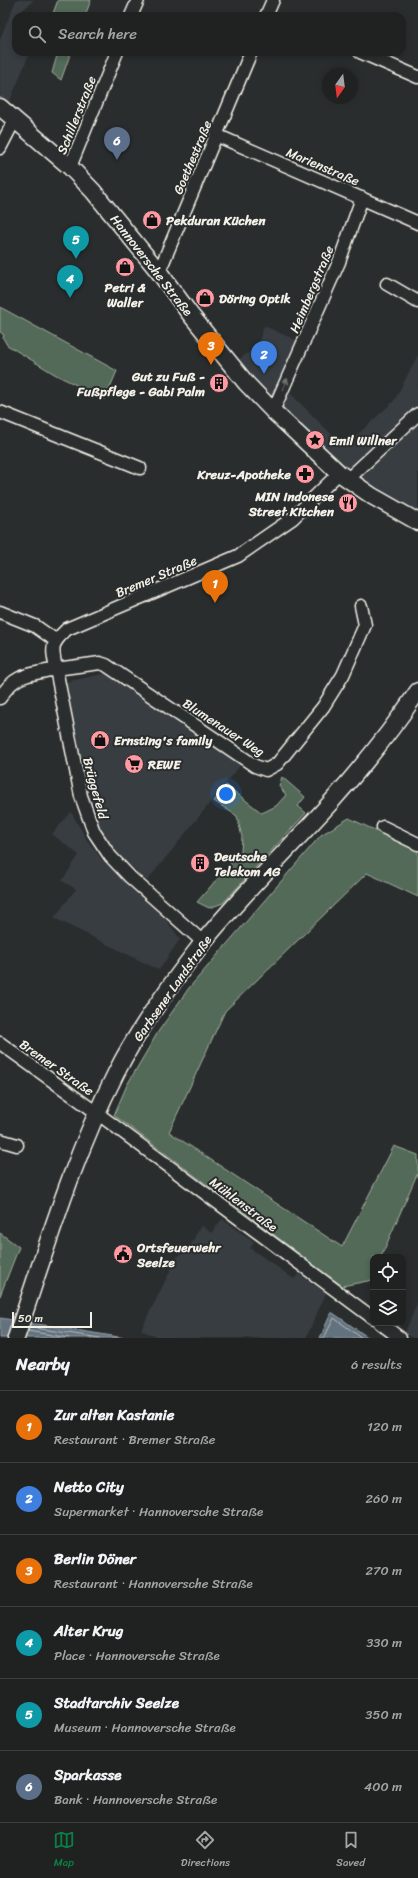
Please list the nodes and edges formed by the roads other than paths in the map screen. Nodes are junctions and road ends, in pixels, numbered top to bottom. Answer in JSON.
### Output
{"nodes":[{"id":1,"x":138,"y":0,"type":"edge"},
{"id":2,"x":273,"y":0,"type":"edge"},
{"id":3,"x":133,"y":12,"type":"edge"},
{"id":4,"x":271,"y":12,"type":"edge"},
{"id":5,"x":115,"y":56,"type":"edge"},
{"id":6,"x":249,"y":56,"type":"edge"},
{"id":7,"x":370,"y":56,"type":"edge"},
{"id":8,"x":418,"y":76,"type":"edge"},
{"id":9,"x":0,"y":107,"type":"edge"},
{"id":10,"x":15,"y":119,"type":"junction"},
{"id":11,"x":216,"y":135,"type":"junction"},
{"id":12,"x":0,"y":148,"type":"edge"},
{"id":13,"x":70,"y":167,"type":"junction"},
{"id":14,"x":362,"y":198,"type":"junction"},
{"id":15,"x":418,"y":223,"type":"edge"},
{"id":16,"x":159,"y":272,"type":"junction"},
{"id":17,"x":387,"y":284,"type":"dead end"},
{"id":18,"x":418,"y":302,"type":"edge"},
{"id":19,"x":273,"y":411,"type":"junction"},
{"id":20,"x":0,"y":412,"type":"edge"},
{"id":21,"x":418,"y":414,"type":"edge"},
{"id":22,"x":140,"y":468,"type":"dead end"},
{"id":23,"x":343,"y":477,"type":"junction"},
{"id":24,"x":418,"y":522,"type":"edge"},
{"id":25,"x":361,"y":606,"type":"dead end"},
{"id":26,"x":0,"y":612,"type":"edge"},
{"id":27,"x":55,"y":640,"type":"junction"},
{"id":28,"x":56,"y":669,"type":"junction"},
{"id":29,"x":418,"y":691,"type":"edge"},
{"id":30,"x":0,"y":698,"type":"edge"},
{"id":31,"x":383,"y":827,"type":"dead end"},
{"id":32,"x":418,"y":844,"type":"edge"},
{"id":33,"x":203,"y":942,"type":"junction"},
{"id":34,"x":0,"y":1043,"type":"edge"},
{"id":35,"x":97,"y":1113,"type":"junction"},
{"id":36,"x":0,"y":1140,"type":"edge"},
{"id":37,"x":17,"y":1145,"type":"dead end"},
{"id":38,"x":370,"y":1316,"type":"edge"},
{"id":39,"x":384,"y":1326,"type":"edge"},
{"id":40,"x":16,"y":1338,"type":"edge"},
{"id":41,"x":400,"y":1338,"type":"edge"}],
"edges":[{"from":1,"to":3,"type":"street"},
{"from":2,"to":4,"type":"street"},
{"from":5,"to":13,"type":"street","name":"Schillerstraße"},
{"from":6,"to":11,"type":"street","name":"Goethestraße"},
{"from":7,"to":8,"type":"street"},
{"from":9,"to":10,"type":"main road","name":"Hannoversche Straße"},
{"from":10,"to":12,"type":"street"},
{"from":10,"to":13,"type":"main road","name":"Hannoversche Straße"},
{"from":11,"to":14,"type":"street","name":"Marienstraße"},
{"from":11,"to":16,"type":"street","name":"Goethestraße"},
{"from":13,"to":16,"type":"main road","name":"Hannoversche Straße"},
{"from":14,"to":15,"type":"street","name":"Marienstraße"},
{"from":19,"to":14,"type":"street","name":"Heimbergstraße","one_way":true},
{"from":16,"to":19,"type":"main road","name":"Hannoversche Straße"},
{"from":17,"to":18,"type":"street"},
{"from":19,"to":23,"type":"main road","name":"Hannoversche Straße"},
{"from":20,"to":22,"type":"street"},
{"from":21,"to":23,"type":"street","name":"Bremer Straße"},
{"from":23,"to":24,"type":"main road","name":"Hannoversche Straße"},
{"from":23,"to":27,"type":"street","name":"Bremer Straße"},
{"from":25,"to":28,"type":"street","name":"Blumenauer Weg"},
{"from":26,"to":27,"type":"street"},
{"from":27,"to":28,"type":"street"},
{"from":28,"to":30,"type":"street"},
{"from":28,"to":33,"type":"street","name":"Brüggefeld"},
{"from":29,"to":33,"type":"main road","name":"Garbsener Landstraße"},
{"from":31,"to":32,"type":"street"},
{"from":33,"to":35,"type":"main road","name":"Garbsener Landstraße"},
{"from":34,"to":35,"type":"street","name":"Bremer Straße"},
{"from":35,"to":38,"type":"street","name":"Mühlenstraße"},
{"from":35,"to":40,"type":"main road","name":"Garbsener Landstraße"},
{"from":36,"to":37,"type":"street"},
{"from":39,"to":41,"type":"street"}]}
